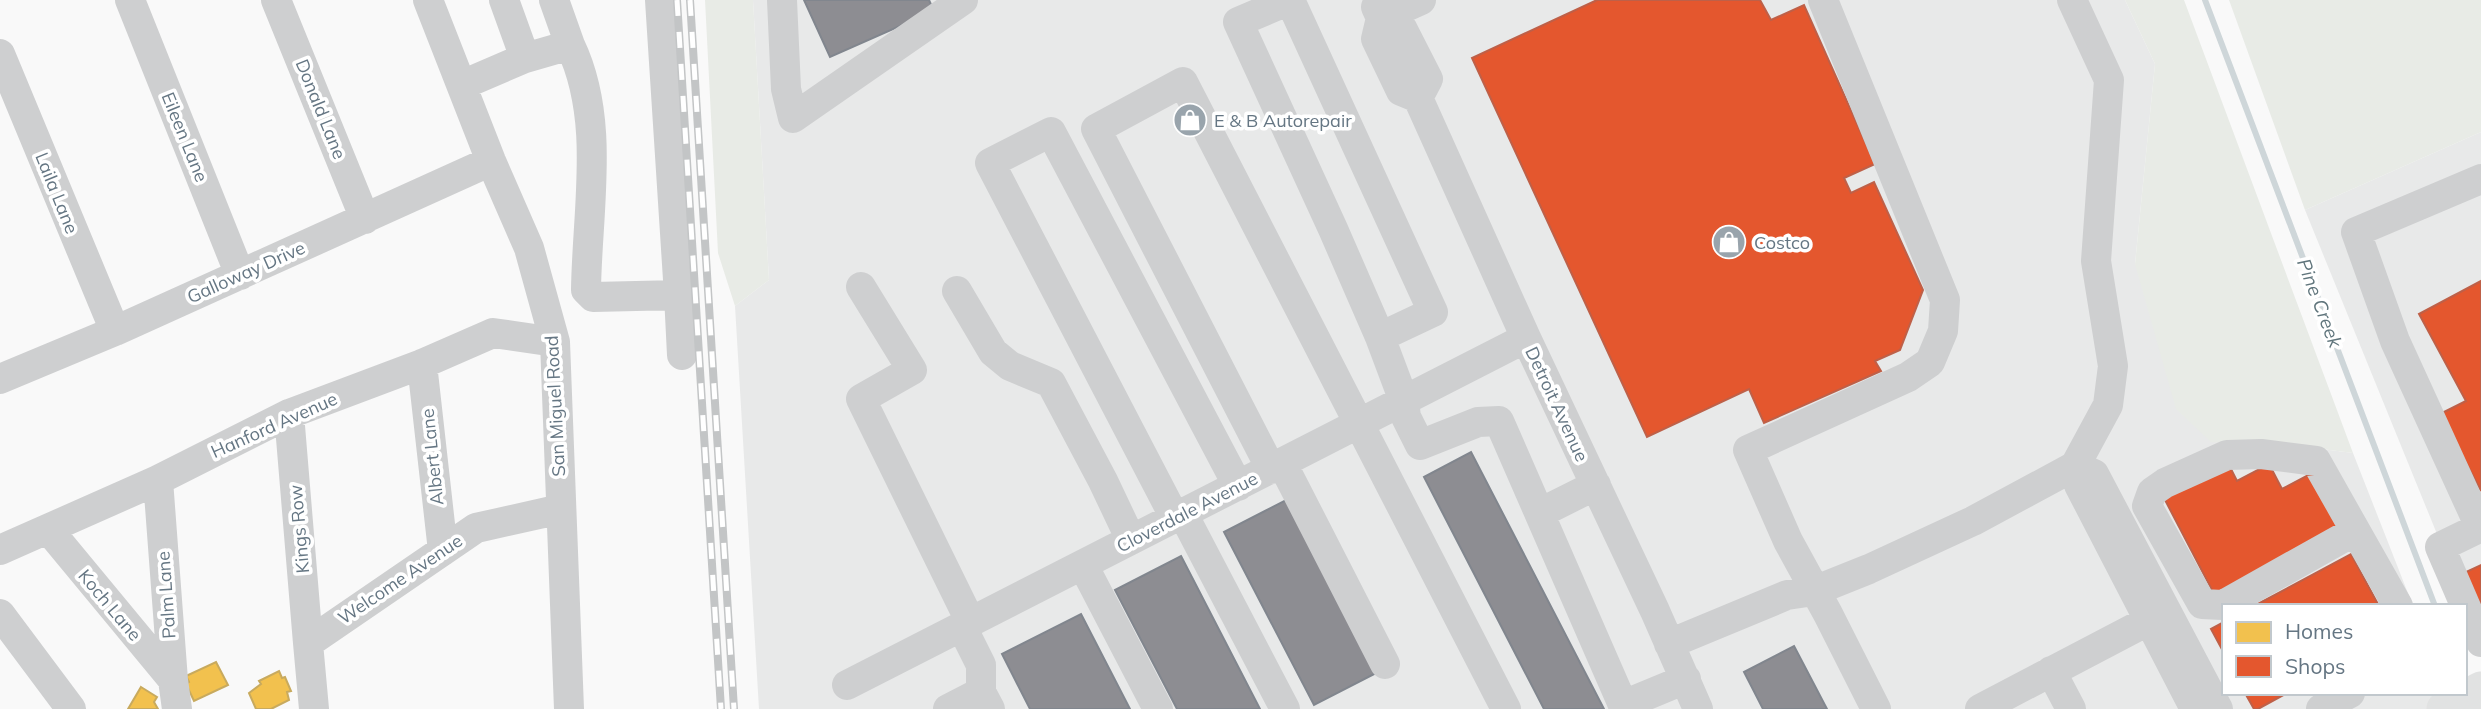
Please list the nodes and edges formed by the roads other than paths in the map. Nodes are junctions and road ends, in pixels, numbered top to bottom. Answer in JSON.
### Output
{"nodes":[{"id":1,"x":130,"y":0,"type":"edge"},
{"id":2,"x":276,"y":0,"type":"edge"},
{"id":3,"x":428,"y":0,"type":"edge"},
{"id":4,"x":504,"y":0,"type":"edge"},
{"id":5,"x":554,"y":0,"type":"edge"},
{"id":6,"x":660,"y":0,"type":"edge"},
{"id":7,"x":782,"y":0,"type":"edge"},
{"id":8,"x":963,"y":0,"type":"edge"},
{"id":9,"x":1421,"y":0,"type":"edge"},
{"id":10,"x":1823,"y":0,"type":"edge"},
{"id":11,"x":2073,"y":0,"type":"edge"},
{"id":12,"x":1377,"y":9,"type":"edge"},
{"id":13,"x":570,"y":45,"type":"junction"},
{"id":14,"x":0,"y":54,"type":"edge"},
{"id":15,"x":525,"y":58,"type":"junction"},
{"id":16,"x":462,"y":86,"type":"junction"},
{"id":17,"x":491,"y":161,"type":"junction"},
{"id":18,"x":2481,"y":179,"type":"edge"},
{"id":19,"x":365,"y":219,"type":"junction"},
{"id":20,"x":240,"y":275,"type":"junction"},
{"id":21,"x":861,"y":287,"type":"dead end"},
{"id":22,"x":957,"y":291,"type":"dead end"},
{"id":23,"x":679,"y":295,"type":"junction"},
{"id":24,"x":114,"y":331,"type":"junction"},
{"id":25,"x":1380,"y":337,"type":"junction"},
{"id":26,"x":1526,"y":338,"type":"junction"},
{"id":27,"x":555,"y":342,"type":"junction"},
{"id":28,"x":682,"y":355,"type":"dead end"},
{"id":29,"x":422,"y":364,"type":"junction"},
{"id":30,"x":0,"y":379,"type":"edge"},
{"id":31,"x":1404,"y":401,"type":"junction"},
{"id":32,"x":289,"y":414,"type":"junction"},
{"id":33,"x":1359,"y":424,"type":"junction"},
{"id":34,"x":1276,"y":466,"type":"junction"},
{"id":35,"x":2076,"y":466,"type":"junction"},
{"id":36,"x":158,"y":480,"type":"junction"},
{"id":37,"x":1596,"y":485,"type":"junction"},
{"id":38,"x":1237,"y":486,"type":"junction"},
{"id":39,"x":561,"y":509,"type":"junction"},
{"id":40,"x":1540,"y":513,"type":"junction"},
{"id":41,"x":1179,"y":516,"type":"junction"},
{"id":42,"x":2481,"y":527,"type":"edge"},
{"id":43,"x":48,"y":529,"type":"junction"},
{"id":44,"x":2355,"y":531,"type":"junction"},
{"id":45,"x":1131,"y":540,"type":"junction"},
{"id":46,"x":0,"y":550,"type":"edge"},
{"id":47,"x":443,"y":551,"type":"junction"},
{"id":48,"x":1083,"y":565,"type":"junction"},
{"id":49,"x":1814,"y":591,"type":"junction"},
{"id":50,"x":2225,"y":604,"type":"edge"},
{"id":51,"x":2397,"y":604,"type":"edge"},
{"id":52,"x":2465,"y":604,"type":"edge"},
{"id":53,"x":2222,"y":605,"type":"edge"},
{"id":54,"x":2467,"y":609,"type":"edge"},
{"id":55,"x":0,"y":614,"type":"edge"},
{"id":56,"x":2158,"y":615,"type":"junction"},
{"id":57,"x":967,"y":625,"type":"junction"},
{"id":58,"x":2481,"y":642,"type":"edge"},
{"id":59,"x":308,"y":643,"type":"junction"},
{"id":60,"x":1669,"y":644,"type":"junction"},
{"id":61,"x":1385,"y":664,"type":"dead end"},
{"id":62,"x":2051,"y":671,"type":"junction"},
{"id":63,"x":1686,"y":679,"type":"junction"},
{"id":64,"x":847,"y":685,"type":"dead end"},
{"id":65,"x":2481,"y":690,"type":"edge"},
{"id":66,"x":175,"y":695,"type":"edge"},
{"id":67,"x":2346,"y":695,"type":"edge"},
{"id":68,"x":986,"y":701,"type":"edge"},
{"id":69,"x":71,"y":709,"type":"edge"},
{"id":70,"x":314,"y":709,"type":"edge"},
{"id":71,"x":569,"y":709,"type":"edge"},
{"id":72,"x":948,"y":709,"type":"edge"},
{"id":73,"x":1158,"y":709,"type":"edge"},
{"id":74,"x":1285,"y":709,"type":"edge"},
{"id":75,"x":1506,"y":709,"type":"edge"},
{"id":76,"x":1698,"y":709,"type":"edge"},
{"id":77,"x":1876,"y":709,"type":"edge"},
{"id":78,"x":1980,"y":709,"type":"edge"},
{"id":79,"x":2071,"y":709,"type":"edge"},
{"id":80,"x":2195,"y":709,"type":"edge"},
{"id":81,"x":2218,"y":709,"type":"edge"},
{"id":82,"x":2321,"y":709,"type":"edge"},
{"id":83,"x":2445,"y":709,"type":"edge"}],
"edges":[{"from":1,"to":20,"type":"street","name":"Eileen Lane"},
{"from":2,"to":19,"type":"street","name":"Donald Lane"},
{"from":3,"to":16,"type":"street","name":"San Miguel Road"},
{"from":4,"to":15,"type":"street"},
{"from":5,"to":13,"type":"street"},
{"from":6,"to":23,"type":"street"},
{"from":7,"to":8,"type":"street"},
{"from":9,"to":12,"type":"street"},
{"from":10,"to":49,"type":"street"},
{"from":11,"to":35,"type":"street"},
{"from":12,"to":26,"type":"street","name":"Detroit Avenue"},
{"from":13,"to":15,"type":"street"},
{"from":13,"to":23,"type":"street"},
{"from":14,"to":24,"type":"street","name":"Laila Lane"},
{"from":15,"to":16,"type":"street"},
{"from":16,"to":17,"type":"street","name":"San Miguel Road"},
{"from":17,"to":19,"type":"street","name":"Galloway Drive"},
{"from":17,"to":27,"type":"street","name":"San Miguel Road"},
{"from":18,"to":42,"type":"street"},
{"from":19,"to":20,"type":"street","name":"Galloway Drive"},
{"from":20,"to":24,"type":"street","name":"Galloway Drive"},
{"from":21,"to":57,"type":"street"},
{"from":22,"to":45,"type":"street"},
{"from":23,"to":28,"type":"street"},
{"from":24,"to":30,"type":"street","name":"Galloway Drive"},
{"from":25,"to":25,"type":"street"},
{"from":25,"to":31,"type":"street"},
{"from":26,"to":31,"type":"street","name":"Cloverdale Avenue"},
{"from":26,"to":37,"type":"street","name":"Detroit Avenue"},
{"from":27,"to":29,"type":"street","name":"Hanford Avenue"},
{"from":27,"to":39,"type":"street","name":"San Miguel Road"},
{"from":29,"to":32,"type":"street","name":"Hanford Avenue"},
{"from":29,"to":47,"type":"street","name":"Albert Lane"},
{"from":31,"to":33,"type":"street","name":"Cloverdale Avenue"},
{"from":31,"to":40,"type":"street"},
{"from":32,"to":36,"type":"street","name":"Hanford Avenue"},
{"from":32,"to":59,"type":"street","name":"Kings Row"},
{"from":33,"to":34,"type":"street","name":"Cloverdale Avenue"},
{"from":33,"to":34,"type":"street"},
{"from":33,"to":75,"type":"street"},
{"from":34,"to":38,"type":"street","name":"Cloverdale Avenue"},
{"from":34,"to":61,"type":"street"},
{"from":35,"to":49,"type":"street"},
{"from":35,"to":56,"type":"street"},
{"from":36,"to":43,"type":"street","name":"Hanford Avenue"},
{"from":36,"to":66,"type":"street","name":"Palm Lane"},
{"from":37,"to":40,"type":"street"},
{"from":37,"to":60,"type":"street","name":"Detroit Avenue"},
{"from":38,"to":41,"type":"street","name":"Cloverdale Avenue"},
{"from":38,"to":41,"type":"street"},
{"from":39,"to":47,"type":"street","name":"Welcome Avenue"},
{"from":39,"to":71,"type":"street","name":"San Miguel Road"},
{"from":40,"to":63,"type":"street"},
{"from":41,"to":45,"type":"street","name":"Cloverdale Avenue"},
{"from":41,"to":74,"type":"street"},
{"from":42,"to":52,"type":"street"},
{"from":43,"to":46,"type":"street","name":"Hanford Avenue"},
{"from":43,"to":66,"type":"street","name":"Koch Lane"},
{"from":44,"to":50,"type":"street"},
{"from":44,"to":51,"type":"street"},
{"from":44,"to":53,"type":"street"},
{"from":45,"to":48,"type":"street","name":"Cloverdale Avenue"},
{"from":47,"to":59,"type":"street","name":"Welcome Avenue"},
{"from":48,"to":57,"type":"street","name":"Cloverdale Avenue"},
{"from":48,"to":73,"type":"street"},
{"from":49,"to":60,"type":"street"},
{"from":49,"to":77,"type":"street"},
{"from":54,"to":58,"type":"street"},
{"from":55,"to":69,"type":"street"},
{"from":56,"to":62,"type":"street"},
{"from":56,"to":80,"type":"street"},
{"from":56,"to":81,"type":"street"},
{"from":57,"to":64,"type":"street","name":"Cloverdale Avenue"},
{"from":57,"to":68,"type":"street"},
{"from":59,"to":70,"type":"street"},
{"from":60,"to":63,"type":"street","name":"Detroit Avenue"},
{"from":62,"to":78,"type":"street"},
{"from":62,"to":79,"type":"street"},
{"from":63,"to":76,"type":"street","name":"Detroit Avenue"},
{"from":65,"to":83,"type":"main road"},
{"from":67,"to":82,"type":"street"},
{"from":68,"to":72,"type":"street"}]}
